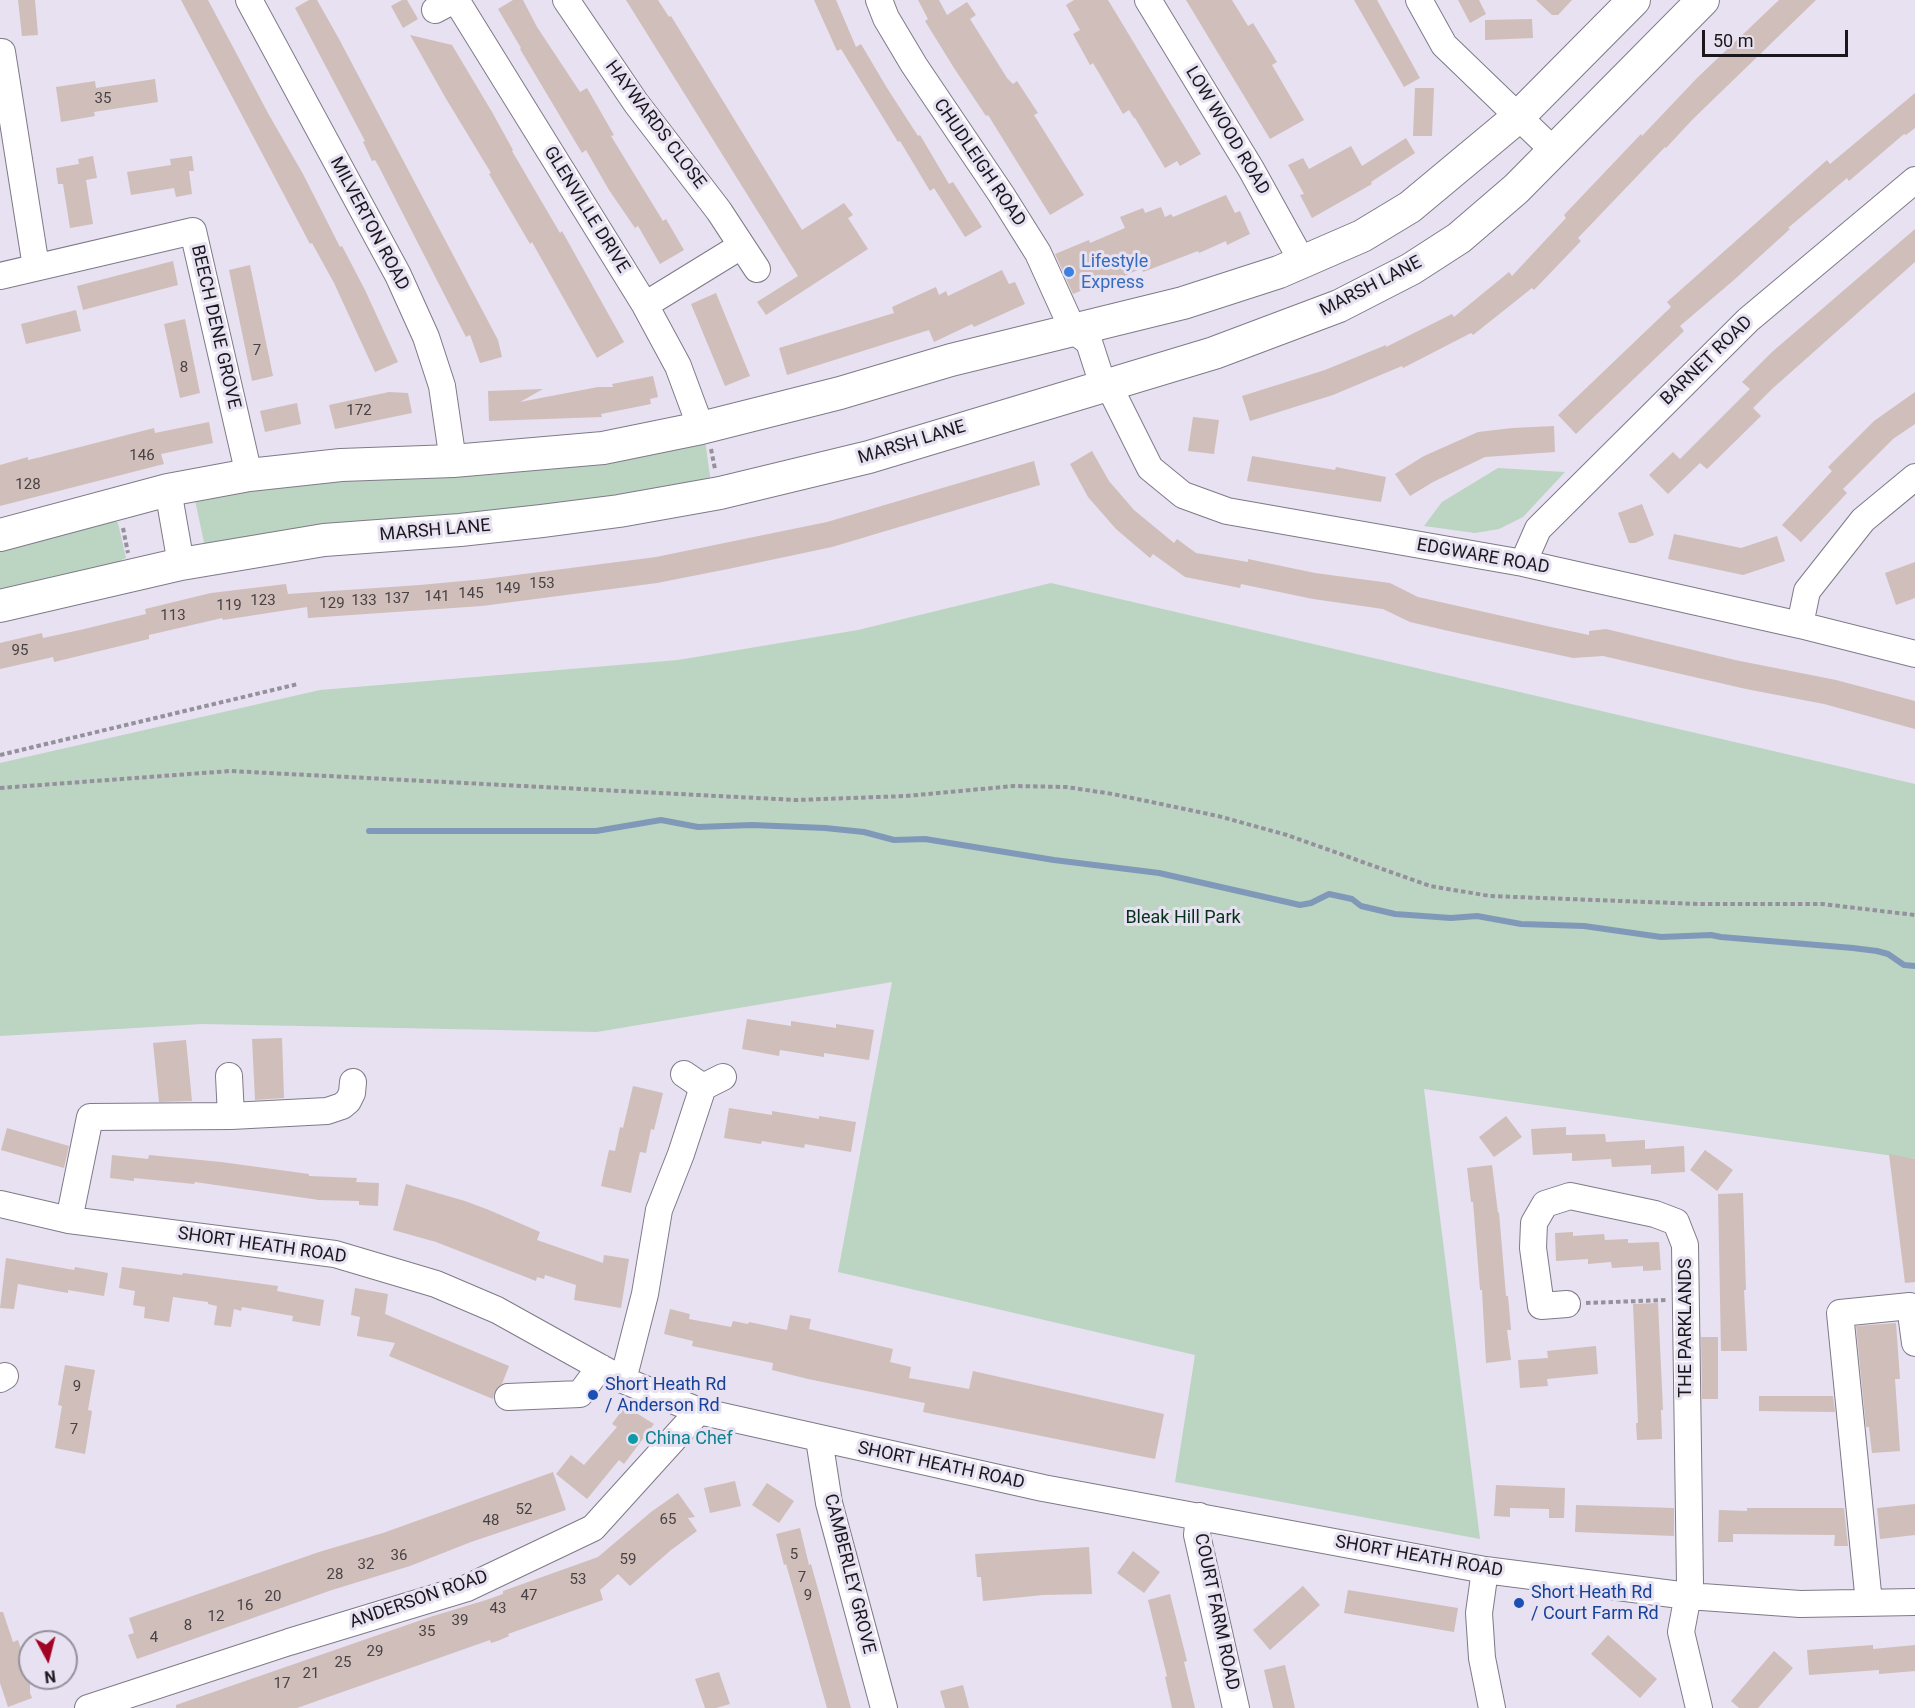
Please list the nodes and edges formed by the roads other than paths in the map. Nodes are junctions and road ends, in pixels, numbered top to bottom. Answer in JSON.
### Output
{"nodes":[{"id":1,"x":249,"y":0,"type":"edge"},
{"id":2,"x":879,"y":0,"type":"edge"},
{"id":3,"x":1148,"y":0,"type":"edge"},
{"id":4,"x":1419,"y":0,"type":"edge"},
{"id":5,"x":1634,"y":0,"type":"edge"},
{"id":6,"x":1703,"y":0,"type":"edge"},
{"id":7,"x":567,"y":2,"type":"edge"},
{"id":8,"x":448,"y":3,"type":"edge"},
{"id":9,"x":0,"y":52,"type":"edge"},
{"id":10,"x":1518,"y":117,"type":"junction"},
{"id":11,"x":1554,"y":151,"type":"junction"},
{"id":12,"x":9,"y":156,"type":"edge"},
{"id":13,"x":1915,"y":180,"type":"edge"},
{"id":14,"x":741,"y":246,"type":"junction"},
{"id":15,"x":1303,"y":263,"type":"junction"},
{"id":16,"x":36,"y":267,"type":"junction"},
{"id":17,"x":757,"y":269,"type":"dead end"},
{"id":18,"x":0,"y":276,"type":"edge"},
{"id":19,"x":645,"y":305,"type":"junction"},
{"id":20,"x":1073,"y":330,"type":"junction"},
{"id":21,"x":1108,"y":384,"type":"junction"},
{"id":22,"x":701,"y":428,"type":"junction"},
{"id":23,"x":453,"y":461,"type":"junction"},
{"id":24,"x":249,"y":475,"type":"junction"},
{"id":25,"x":1915,"y":477,"type":"edge"},
{"id":26,"x":168,"y":490,"type":"junction"},
{"id":27,"x":0,"y":535,"type":"edge"},
{"id":28,"x":1523,"y":563,"type":"junction"},
{"id":29,"x":181,"y":564,"type":"junction"},
{"id":30,"x":0,"y":606,"type":"edge"},
{"id":31,"x":1800,"y":626,"type":"junction"},
{"id":32,"x":1915,"y":654,"type":"edge"},
{"id":33,"x":228,"y":1076,"type":"dead end"},
{"id":34,"x":703,"y":1079,"type":"dead end"},
{"id":35,"x":353,"y":1082,"type":"dead end"},
{"id":36,"x":231,"y":1116,"type":"junction"},
{"id":37,"x":0,"y":1204,"type":"edge"},
{"id":38,"x":69,"y":1220,"type":"junction"},
{"id":39,"x":1567,"y":1304,"type":"road end"},
{"id":40,"x":1915,"y":1343,"type":"edge"},
{"id":41,"x":600,"y":1367,"type":"junction"},
{"id":42,"x":623,"y":1380,"type":"junction"},
{"id":43,"x":508,"y":1397,"type":"dead end"},
{"id":44,"x":699,"y":1411,"type":"junction"},
{"id":45,"x":819,"y":1439,"type":"junction"},
{"id":46,"x":1199,"y":1516,"type":"junction"},
{"id":47,"x":1485,"y":1570,"type":"junction"},
{"id":48,"x":1688,"y":1596,"type":"junction"},
{"id":49,"x":1915,"y":1602,"type":"edge"},
{"id":50,"x":1869,"y":1603,"type":"junction"},
{"id":51,"x":88,"y":1708,"type":"edge"},
{"id":52,"x":884,"y":1708,"type":"edge"},
{"id":53,"x":1236,"y":1708,"type":"edge"},
{"id":54,"x":1492,"y":1708,"type":"edge"},
{"id":55,"x":1699,"y":1708,"type":"edge"}],
"edges":[{"from":1,"to":23,"type":"street","name":"MILVERTON ROAD"},
{"from":2,"to":20,"type":"street","name":"CHUDLEIGH ROAD"},
{"from":3,"to":15,"type":"street","name":"LOW WOOD ROAD"},
{"from":4,"to":10,"type":"street"},
{"from":5,"to":10,"type":"main road"},
{"from":6,"to":11,"type":"main road","name":"MARSH LANE"},
{"from":7,"to":14,"type":"street","name":"HAYWARDS CLOSE"},
{"from":8,"to":19,"type":"street","name":"GLENVILLE DRIVE"},
{"from":9,"to":12,"type":"street"},
{"from":10,"to":11,"type":"street"},
{"from":10,"to":15,"type":"main road"},
{"from":11,"to":21,"type":"main road","name":"MARSH LANE"},
{"from":12,"to":16,"type":"street"},
{"from":13,"to":28,"type":"street","name":"BARNET ROAD"},
{"from":14,"to":17,"type":"street","name":"HAYWARDS CLOSE"},
{"from":14,"to":19,"type":"street"},
{"from":15,"to":20,"type":"main road"},
{"from":16,"to":18,"type":"street","name":"BEECH DENE GROVE"},
{"from":16,"to":24,"type":"street","name":"BEECH DENE GROVE"},
{"from":19,"to":22,"type":"street","name":"GLENVILLE DRIVE"},
{"from":20,"to":21,"type":"street","name":"CHUDLEIGH ROAD"},
{"from":20,"to":22,"type":"main road"},
{"from":21,"to":28,"type":"street","name":"EDGWARE ROAD"},
{"from":21,"to":29,"type":"main road","name":"MARSH LANE"},
{"from":22,"to":23,"type":"main road"},
{"from":23,"to":24,"type":"main road"},
{"from":24,"to":26,"type":"main road"},
{"from":25,"to":31,"type":"street"},
{"from":26,"to":27,"type":"main road"},
{"from":26,"to":29,"type":"street"},
{"from":28,"to":31,"type":"street","name":"EDGWARE ROAD"},
{"from":29,"to":30,"type":"main road","name":"MARSH LANE"},
{"from":31,"to":32,"type":"street","name":"EDGWARE ROAD"},
{"from":33,"to":36,"type":"street"},
{"from":34,"to":42,"type":"street"},
{"from":35,"to":36,"type":"street"},
{"from":36,"to":38,"type":"street"},
{"from":37,"to":38,"type":"street","name":"SHORT HEATH ROAD"},
{"from":38,"to":41,"type":"street","name":"SHORT HEATH ROAD"},
{"from":39,"to":48,"type":"street","name":"THE PARKLANDS"},
{"from":40,"to":50,"type":"street"},
{"from":41,"to":42,"type":"street","name":"SHORT HEATH ROAD"},
{"from":41,"to":43,"type":"street"},
{"from":42,"to":44,"type":"street","name":"SHORT HEATH ROAD"},
{"from":44,"to":45,"type":"street","name":"SHORT HEATH ROAD"},
{"from":44,"to":51,"type":"street","name":"ANDERSON ROAD"},
{"from":45,"to":46,"type":"street","name":"SHORT HEATH ROAD"},
{"from":45,"to":52,"type":"street","name":"CAMBERLEY GROVE"},
{"from":46,"to":47,"type":"street","name":"SHORT HEATH ROAD"},
{"from":46,"to":53,"type":"street","name":"COURT FARM ROAD"},
{"from":47,"to":48,"type":"street","name":"SHORT HEATH ROAD"},
{"from":47,"to":54,"type":"street"},
{"from":48,"to":50,"type":"street","name":"SHORT HEATH ROAD"},
{"from":48,"to":55,"type":"street","name":"THE PARKLANDS"},
{"from":49,"to":50,"type":"street","name":"SHORT HEATH ROAD"}]}
